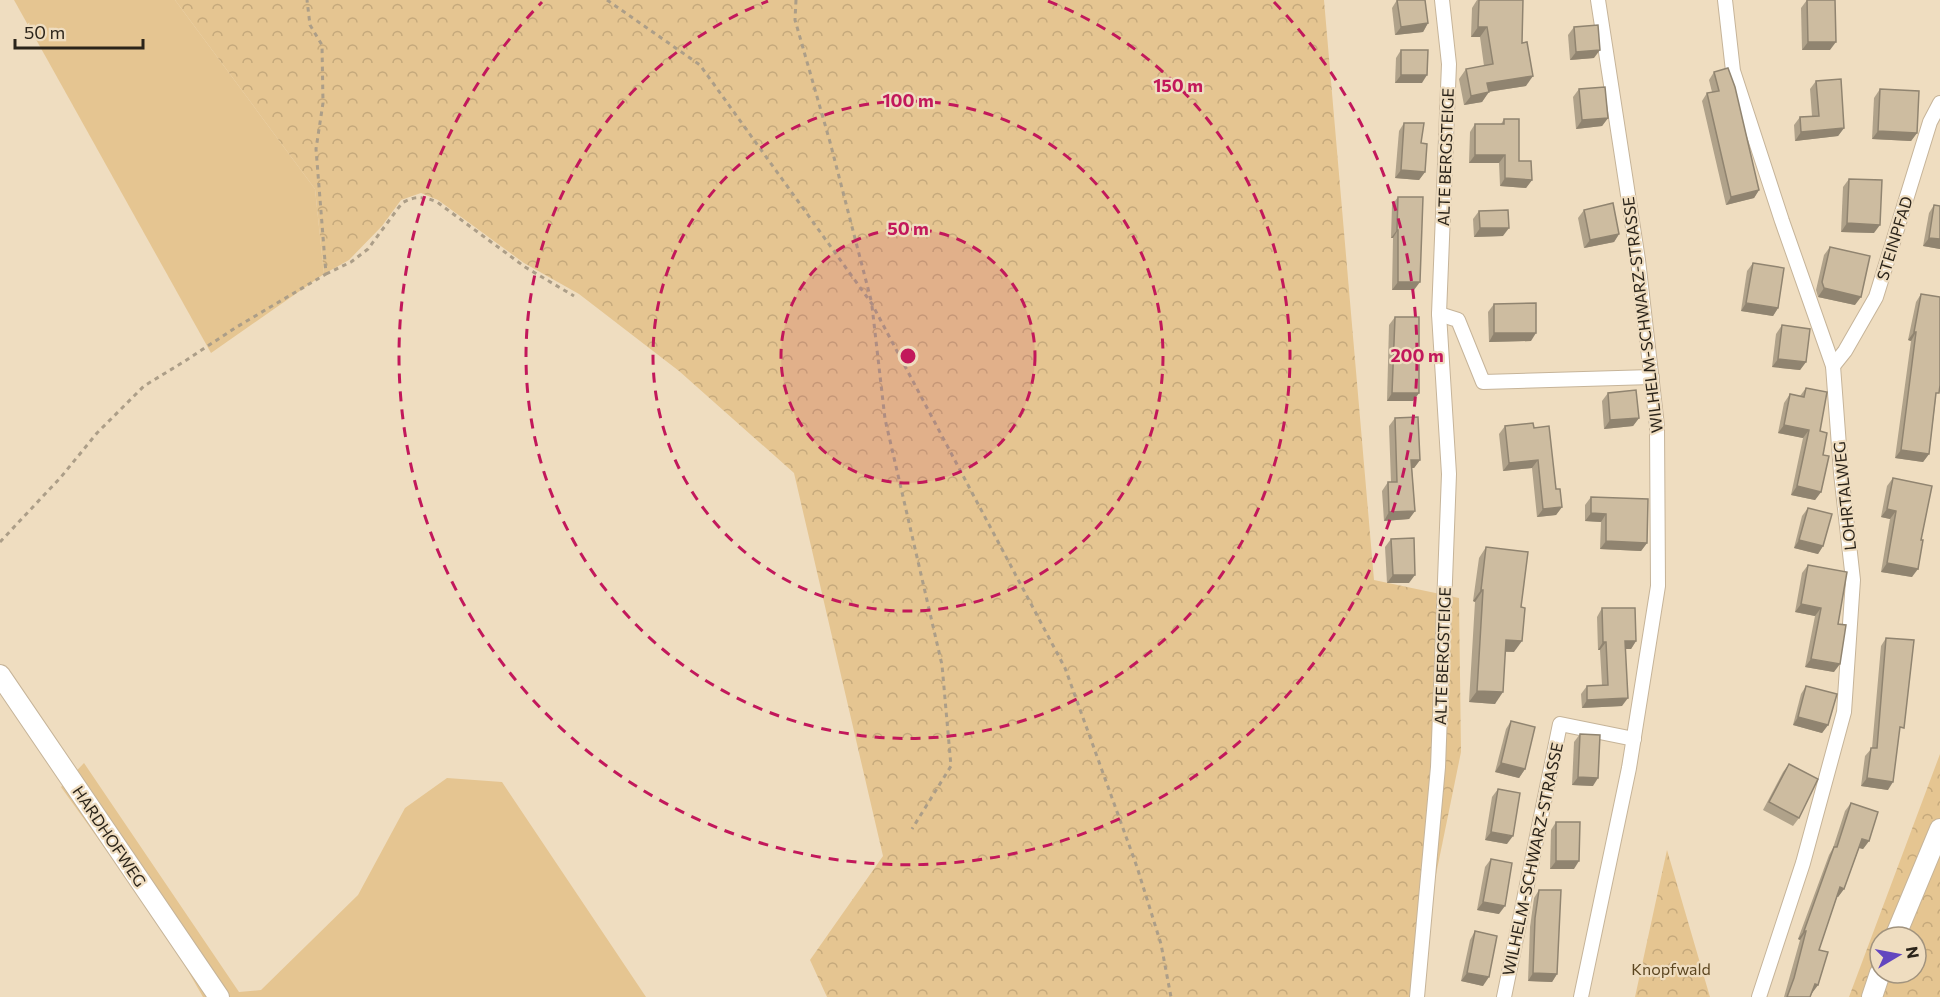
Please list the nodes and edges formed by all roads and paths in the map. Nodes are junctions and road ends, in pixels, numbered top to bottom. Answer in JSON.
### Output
{"nodes":[{"id":1,"x":307,"y":0,"type":"edge"},
{"id":2,"x":607,"y":0,"type":"edge"},
{"id":3,"x":796,"y":0,"type":"edge"},
{"id":4,"x":1442,"y":0,"type":"edge"},
{"id":5,"x":1598,"y":0,"type":"edge"},
{"id":6,"x":1725,"y":0,"type":"edge"},
{"id":7,"x":1940,"y":103,"type":"edge"},
{"id":8,"x":326,"y":274,"type":"junction"},
{"id":9,"x":574,"y":296,"type":"dead end"},
{"id":10,"x":872,"y":304,"type":"junction"},
{"id":11,"x":1439,"y":314,"type":"junction"},
{"id":12,"x":1833,"y":366,"type":"junction"},
{"id":13,"x":1652,"y":377,"type":"junction"},
{"id":14,"x":0,"y":542,"type":"edge"},
{"id":15,"x":0,"y":675,"type":"edge"},
{"id":16,"x":1634,"y":739,"type":"junction"},
{"id":17,"x":912,"y":829,"type":"dead end"},
{"id":18,"x":1940,"y":829,"type":"edge"},
{"id":19,"x":1900,"y":925,"type":"edge"},
{"id":20,"x":219,"y":997,"type":"edge"},
{"id":21,"x":1172,"y":997,"type":"edge"},
{"id":22,"x":1417,"y":997,"type":"edge"},
{"id":23,"x":1504,"y":997,"type":"edge"},
{"id":24,"x":1581,"y":997,"type":"edge"},
{"id":25,"x":1759,"y":997,"type":"edge"}],
"edges":[{"from":1,"to":8,"type":"path"},
{"from":2,"to":10,"type":"path"},
{"from":3,"to":10,"type":"path"},
{"from":4,"to":11,"type":"street","name":"ALTE BERGSTEIGE"},
{"from":5,"to":13,"type":"street","name":"WILHELM-SCHWARZ-STRASSE"},
{"from":6,"to":12,"type":"street","name":"LOHRTALWEG"},
{"from":7,"to":12,"type":"street","name":"STEINPFAD"},
{"from":8,"to":9,"type":"path"},
{"from":8,"to":14,"type":"path"},
{"from":10,"to":17,"type":"path"},
{"from":10,"to":21,"type":"path"},
{"from":11,"to":13,"type":"street"},
{"from":11,"to":22,"type":"street","name":"ALTE BERGSTEIGE"},
{"from":12,"to":25,"type":"street","name":"LOHRTALWEG"},
{"from":13,"to":16,"type":"street","name":"WILHELM-SCHWARZ-STRASSE"},
{"from":15,"to":20,"type":"street","name":"HARDHOFWEG"},
{"from":16,"to":23,"type":"street","name":"WILHELM-SCHWARZ-STRASSE"},
{"from":16,"to":24,"type":"street","name":"WILHELM-SCHWARZ-STRASSE"},
{"from":18,"to":19,"type":"street"}]}
